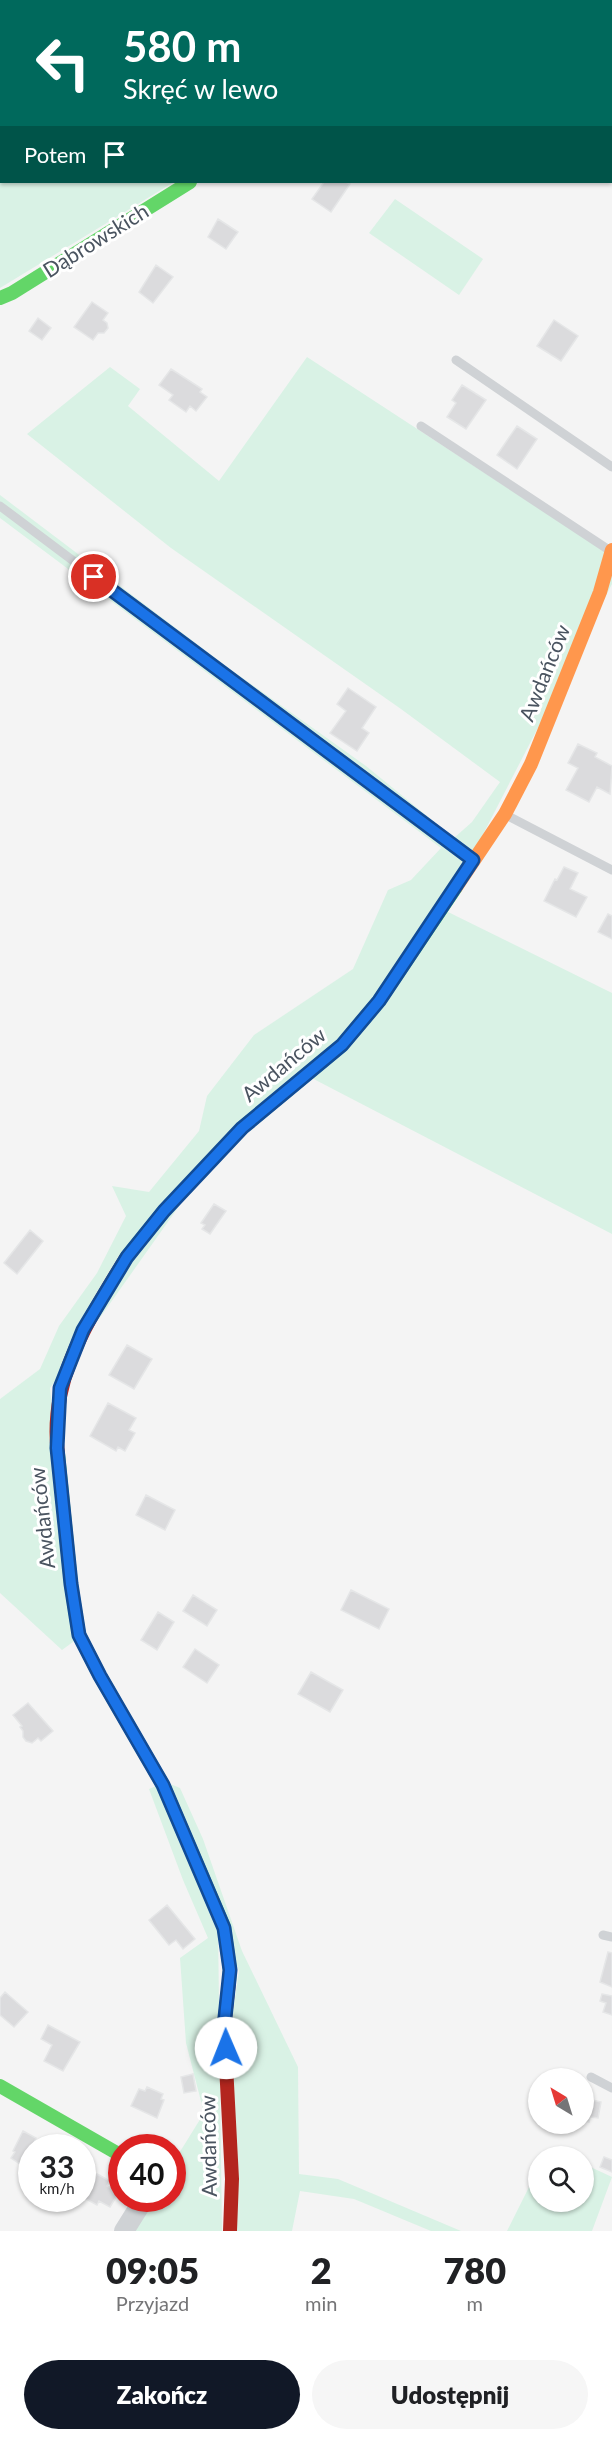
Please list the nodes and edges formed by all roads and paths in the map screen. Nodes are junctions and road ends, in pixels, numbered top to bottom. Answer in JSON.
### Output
{"nodes":[{"id":1,"x":188,"y":183,"type":"edge"},
{"id":2,"x":0,"y":298,"type":"edge"},
{"id":3,"x":456,"y":360,"type":"dead end"},
{"id":4,"x":421,"y":426,"type":"dead end"},
{"id":5,"x":612,"y":466,"type":"edge"},
{"id":6,"x":0,"y":506,"type":"edge"},
{"id":7,"x":612,"y":550,"type":"edge"},
{"id":8,"x":504,"y":814,"type":"junction"},
{"id":9,"x":473,"y":860,"type":"junction"},
{"id":10,"x":612,"y":870,"type":"edge"},
{"id":11,"x":594,"y":2079,"type":"edge"},
{"id":12,"x":0,"y":2086,"type":"edge"},
{"id":13,"x":612,"y":2088,"type":"edge"},
{"id":14,"x":108,"y":2148,"type":"edge"},
{"id":15,"x":136,"y":2212,"type":"edge"},
{"id":16,"x":124,"y":2231,"type":"edge"},
{"id":17,"x":230,"y":2231,"type":"edge"}],
"edges":[{"from":1,"to":2,"type":"street","name":"Dąbrowskich"},
{"from":3,"to":5,"type":"lane"},
{"from":4,"to":7,"type":"lane"},
{"from":6,"to":9,"type":"lane"},
{"from":7,"to":8,"type":"street","name":"Awdańców"},
{"from":8,"to":9,"type":"street","name":"Awdańców"},
{"from":8,"to":10,"type":"lane"},
{"from":9,"to":17,"type":"street","name":"Awdańców"},
{"from":11,"to":13,"type":"lane"},
{"from":12,"to":14,"type":"street"},
{"from":15,"to":16,"type":"street"}]}
